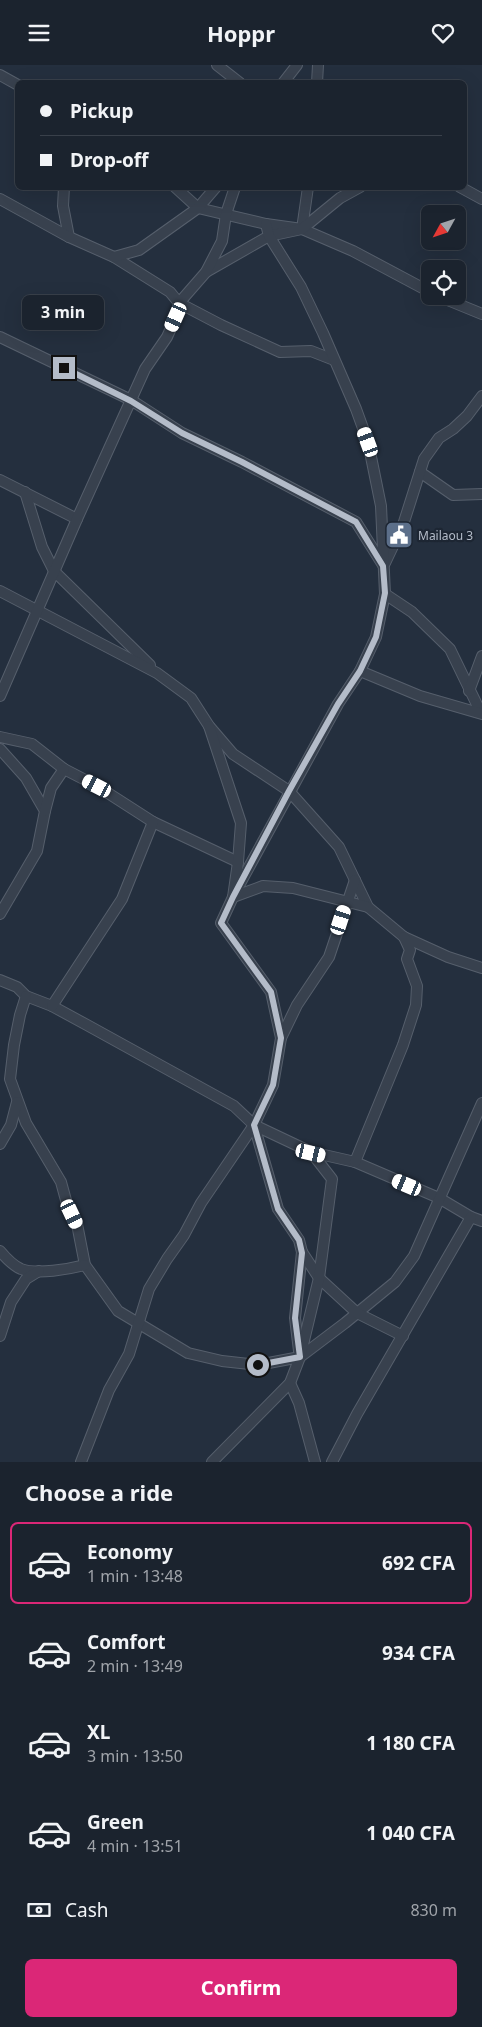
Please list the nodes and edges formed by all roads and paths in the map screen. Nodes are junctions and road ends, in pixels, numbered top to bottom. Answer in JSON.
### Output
{"nodes":[{"id":1,"x":217,"y":65,"type":"edge"},
{"id":2,"x":297,"y":65,"type":"edge"},
{"id":3,"x":318,"y":65,"type":"edge"},
{"id":4,"x":0,"y":75,"type":"edge"},
{"id":5,"x":236,"y":80,"type":"edge"},
{"id":6,"x":285,"y":80,"type":"edge"},
{"id":7,"x":317,"y":80,"type":"edge"},
{"id":8,"x":15,"y":83,"type":"edge"},
{"id":9,"x":64,"y":190,"type":"edge"},
{"id":10,"x":178,"y":190,"type":"edge"},
{"id":11,"x":213,"y":190,"type":"edge"},
{"id":12,"x":234,"y":190,"type":"edge"},
{"id":13,"x":308,"y":190,"type":"edge"},
{"id":14,"x":355,"y":190,"type":"edge"},
{"id":15,"x":466,"y":190,"type":"edge"},
{"id":16,"x":0,"y":199,"type":"edge"},
{"id":17,"x":482,"y":199,"type":"edge"},
{"id":18,"x":198,"y":208,"type":"junction"},
{"id":19,"x":226,"y":214,"type":"junction"},
{"id":20,"x":266,"y":224,"type":"junction"},
{"id":21,"x":302,"y":229,"type":"junction"},
{"id":22,"x":269,"y":236,"type":"junction"},
{"id":23,"x":69,"y":237,"type":"junction"},
{"id":24,"x":114,"y":257,"type":"junction"},
{"id":25,"x":206,"y":272,"type":"junction"},
{"id":26,"x":421,"y":287,"type":"edge"},
{"id":27,"x":179,"y":303,"type":"junction"},
{"id":28,"x":460,"y":305,"type":"edge"},
{"id":29,"x":482,"y":314,"type":"edge"},
{"id":30,"x":0,"y":337,"type":"edge"},
{"id":31,"x":334,"y":360,"type":"junction"},
{"id":32,"x":482,"y":396,"type":"edge"},
{"id":33,"x":131,"y":401,"type":"junction"},
{"id":34,"x":420,"y":472,"type":"junction"},
{"id":35,"x":0,"y":480,"type":"edge"},
{"id":36,"x":25,"y":492,"type":"junction"},
{"id":37,"x":482,"y":494,"type":"edge"},
{"id":38,"x":77,"y":519,"type":"junction"},
{"id":39,"x":383,"y":566,"type":"junction"},
{"id":40,"x":54,"y":571,"type":"junction"},
{"id":41,"x":0,"y":591,"type":"edge"},
{"id":42,"x":385,"y":593,"type":"junction"},
{"id":43,"x":36,"y":611,"type":"junction"},
{"id":44,"x":482,"y":656,"type":"edge"},
{"id":45,"x":360,"y":671,"type":"junction"},
{"id":46,"x":157,"y":673,"type":"junction"},
{"id":47,"x":469,"y":691,"type":"junction"},
{"id":48,"x":0,"y":696,"type":"edge"},
{"id":49,"x":482,"y":714,"type":"edge"},
{"id":50,"x":209,"y":726,"type":"junction"},
{"id":51,"x":0,"y":737,"type":"edge"},
{"id":52,"x":0,"y":749,"type":"edge"},
{"id":53,"x":64,"y":769,"type":"junction"},
{"id":54,"x":289,"y":791,"type":"junction"},
{"id":55,"x":45,"y":811,"type":"junction"},
{"id":56,"x":153,"y":822,"type":"junction"},
{"id":57,"x":238,"y":862,"type":"junction"},
{"id":58,"x":355,"y":880,"type":"junction"},
{"id":59,"x":233,"y":897,"type":"junction"},
{"id":60,"x":347,"y":901,"type":"junction"},
{"id":61,"x":368,"y":907,"type":"junction"},
{"id":62,"x":0,"y":914,"type":"edge"},
{"id":63,"x":404,"y":937,"type":"junction"},
{"id":64,"x":482,"y":968,"type":"edge"},
{"id":65,"x":0,"y":980,"type":"edge"},
{"id":66,"x":26,"y":995,"type":"junction"},
{"id":67,"x":52,"y":1006,"type":"junction"},
{"id":68,"x":281,"y":1038,"type":"junction"},
{"id":69,"x":17,"y":1102,"type":"junction"},
{"id":70,"x":482,"y":1103,"type":"edge"},
{"id":71,"x":254,"y":1125,"type":"junction"},
{"id":72,"x":0,"y":1144,"type":"edge"},
{"id":73,"x":311,"y":1153,"type":"junction"},
{"id":74,"x":355,"y":1162,"type":"junction"},
{"id":75,"x":439,"y":1198,"type":"junction"},
{"id":76,"x":471,"y":1217,"type":"junction"},
{"id":77,"x":482,"y":1221,"type":"edge"},
{"id":78,"x":0,"y":1251,"type":"edge"},
{"id":79,"x":302,"y":1253,"type":"junction"},
{"id":80,"x":85,"y":1265,"type":"junction"},
{"id":81,"x":39,"y":1271,"type":"junction"},
{"id":82,"x":319,"y":1277,"type":"junction"},
{"id":83,"x":357,"y":1313,"type":"junction"},
{"id":84,"x":139,"y":1325,"type":"junction"},
{"id":85,"x":403,"y":1335,"type":"junction"},
{"id":86,"x":0,"y":1336,"type":"edge"},
{"id":87,"x":300,"y":1357,"type":"junction"},
{"id":88,"x":290,"y":1383,"type":"junction"},
{"id":89,"x":81,"y":1462,"type":"edge"},
{"id":90,"x":212,"y":1462,"type":"edge"},
{"id":91,"x":315,"y":1462,"type":"edge"},
{"id":92,"x":332,"y":1462,"type":"edge"}],
"edges":[{"from":1,"to":5,"type":"street"},
{"from":2,"to":6,"type":"street"},
{"from":3,"to":7,"type":"street"},
{"from":4,"to":8,"type":"street"},
{"from":9,"to":23,"type":"street"},
{"from":10,"to":18,"type":"street"},
{"from":11,"to":18,"type":"street"},
{"from":12,"to":19,"type":"street"},
{"from":13,"to":21,"type":"street"},
{"from":14,"to":21,"type":"street"},
{"from":15,"to":17,"type":"street"},
{"from":16,"to":23,"type":"street"},
{"from":18,"to":19,"type":"street"},
{"from":18,"to":24,"type":"street"},
{"from":19,"to":20,"type":"street"},
{"from":19,"to":25,"type":"street"},
{"from":20,"to":21,"type":"street"},
{"from":20,"to":22,"type":"street"},
{"from":21,"to":22,"type":"street"},
{"from":21,"to":26,"type":"street"},
{"from":22,"to":25,"type":"street"},
{"from":22,"to":31,"type":"street"},
{"from":23,"to":24,"type":"street"},
{"from":24,"to":27,"type":"street"},
{"from":25,"to":27,"type":"street"},
{"from":27,"to":31,"type":"street"},
{"from":27,"to":33,"type":"street"},
{"from":28,"to":29,"type":"street"},
{"from":30,"to":33,"type":"street"},
{"from":31,"to":39,"type":"street"},
{"from":32,"to":34,"type":"street"},
{"from":33,"to":38,"type":"street"},
{"from":33,"to":39,"type":"street"},
{"from":34,"to":37,"type":"street"},
{"from":34,"to":39,"type":"street"},
{"from":35,"to":36,"type":"street"},
{"from":36,"to":38,"type":"street"},
{"from":36,"to":40,"type":"street"},
{"from":38,"to":40,"type":"street"},
{"from":39,"to":42,"type":"street"},
{"from":40,"to":43,"type":"street"},
{"from":40,"to":46,"type":"street"},
{"from":41,"to":43,"type":"street"},
{"from":42,"to":45,"type":"street"},
{"from":42,"to":47,"type":"street"},
{"from":43,"to":46,"type":"street"},
{"from":43,"to":48,"type":"street"},
{"from":44,"to":47,"type":"street"},
{"from":45,"to":49,"type":"street"},
{"from":45,"to":54,"type":"street"},
{"from":46,"to":50,"type":"street"},
{"from":47,"to":49,"type":"street"},
{"from":50,"to":54,"type":"street"},
{"from":50,"to":57,"type":"street"},
{"from":51,"to":53,"type":"street"},
{"from":52,"to":55,"type":"street"},
{"from":53,"to":55,"type":"street"},
{"from":53,"to":56,"type":"street"},
{"from":54,"to":58,"type":"street"},
{"from":54,"to":59,"type":"street"},
{"from":55,"to":62,"type":"street"},
{"from":56,"to":57,"type":"street"},
{"from":56,"to":67,"type":"street"},
{"from":57,"to":59,"type":"street"},
{"from":58,"to":60,"type":"street"},
{"from":58,"to":61,"type":"street"},
{"from":59,"to":60,"type":"street"},
{"from":59,"to":68,"type":"street"},
{"from":60,"to":61,"type":"street"},
{"from":60,"to":68,"type":"street"},
{"from":61,"to":63,"type":"street"},
{"from":63,"to":64,"type":"street"},
{"from":63,"to":74,"type":"street"},
{"from":65,"to":66,"type":"street"},
{"from":66,"to":67,"type":"street"},
{"from":66,"to":69,"type":"street"},
{"from":67,"to":71,"type":"street"},
{"from":68,"to":71,"type":"street"},
{"from":69,"to":72,"type":"street"},
{"from":69,"to":80,"type":"street"},
{"from":70,"to":75,"type":"street"},
{"from":71,"to":73,"type":"street"},
{"from":71,"to":79,"type":"street"},
{"from":71,"to":84,"type":"street"},
{"from":73,"to":74,"type":"street"},
{"from":73,"to":82,"type":"street"},
{"from":74,"to":75,"type":"street"},
{"from":75,"to":76,"type":"street"},
{"from":75,"to":83,"type":"street"},
{"from":76,"to":77,"type":"street"},
{"from":76,"to":85,"type":"street"},
{"from":78,"to":81,"type":"street"},
{"from":79,"to":82,"type":"street"},
{"from":79,"to":87,"type":"street"},
{"from":80,"to":81,"type":"street"},
{"from":80,"to":84,"type":"street"},
{"from":81,"to":86,"type":"street"},
{"from":82,"to":83,"type":"street"},
{"from":82,"to":87,"type":"street"},
{"from":83,"to":85,"type":"street"},
{"from":83,"to":87,"type":"street"},
{"from":84,"to":87,"type":"street"},
{"from":84,"to":89,"type":"street"},
{"from":85,"to":92,"type":"street"},
{"from":87,"to":88,"type":"street"},
{"from":88,"to":90,"type":"street"},
{"from":88,"to":91,"type":"street"}]}
